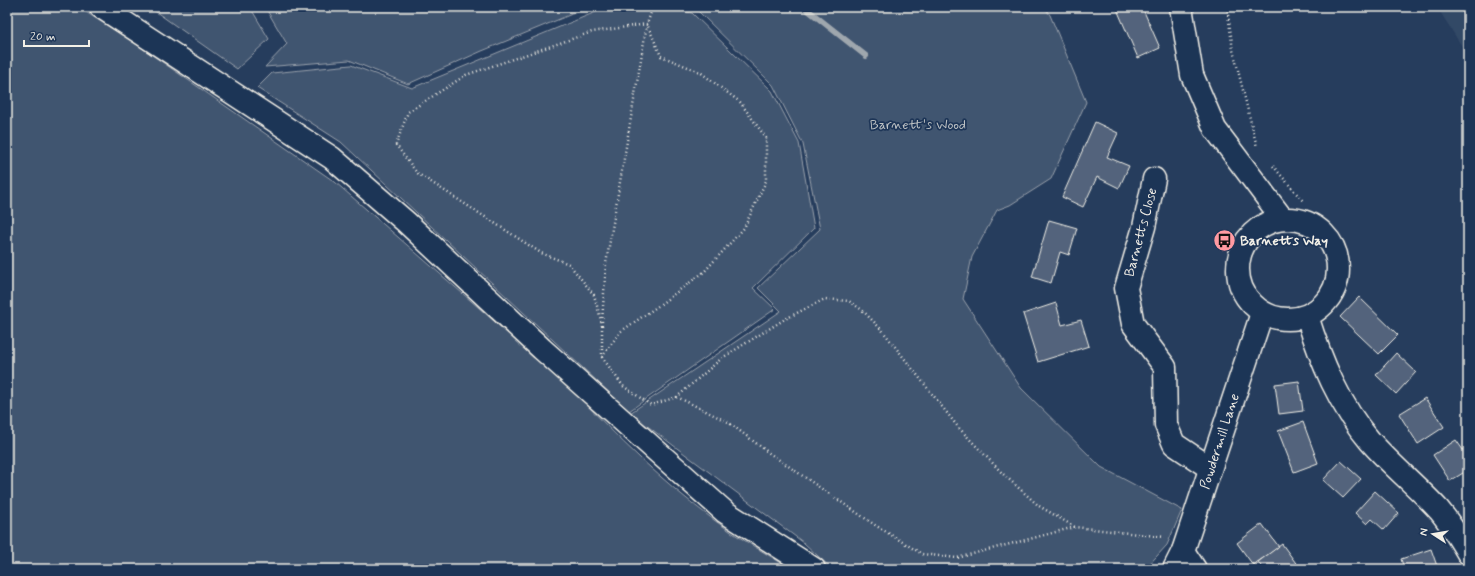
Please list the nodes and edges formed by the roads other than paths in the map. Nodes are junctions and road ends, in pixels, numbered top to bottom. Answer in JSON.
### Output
{"nodes":[{"id":1,"x":101,"y":7,"type":"edge"},
{"id":2,"x":1182,"y":7,"type":"edge"},
{"id":3,"x":1154,"y":179,"type":"dead end"},
{"id":4,"x":1282,"y":218,"type":"junction"},
{"id":5,"x":1262,"y":313,"type":"junction"},
{"id":6,"x":1307,"y":316,"type":"junction"},
{"id":7,"x":1210,"y":468,"type":"junction"},
{"id":8,"x":1468,"y":552,"type":"edge"},
{"id":9,"x":1182,"y":553,"type":"edge"},
{"id":10,"x":814,"y":569,"type":"edge"},
{"id":11,"x":1196,"y":569,"type":"edge"}],
"edges":[{"from":1,"to":10,"type":"street"},
{"from":2,"to":4,"type":"street"},
{"from":3,"to":7,"type":"street","name":"Barnetts Close"},
{"from":4,"to":5,"type":"street"},
{"from":4,"to":6,"type":"street"},
{"from":5,"to":6,"type":"street"},
{"from":5,"to":7,"type":"street","name":"Powdermill Lane"},
{"from":6,"to":8,"type":"street"},
{"from":7,"to":9,"type":"street","name":"Powdermill Lane"},
{"from":9,"to":11,"type":"street"}]}
